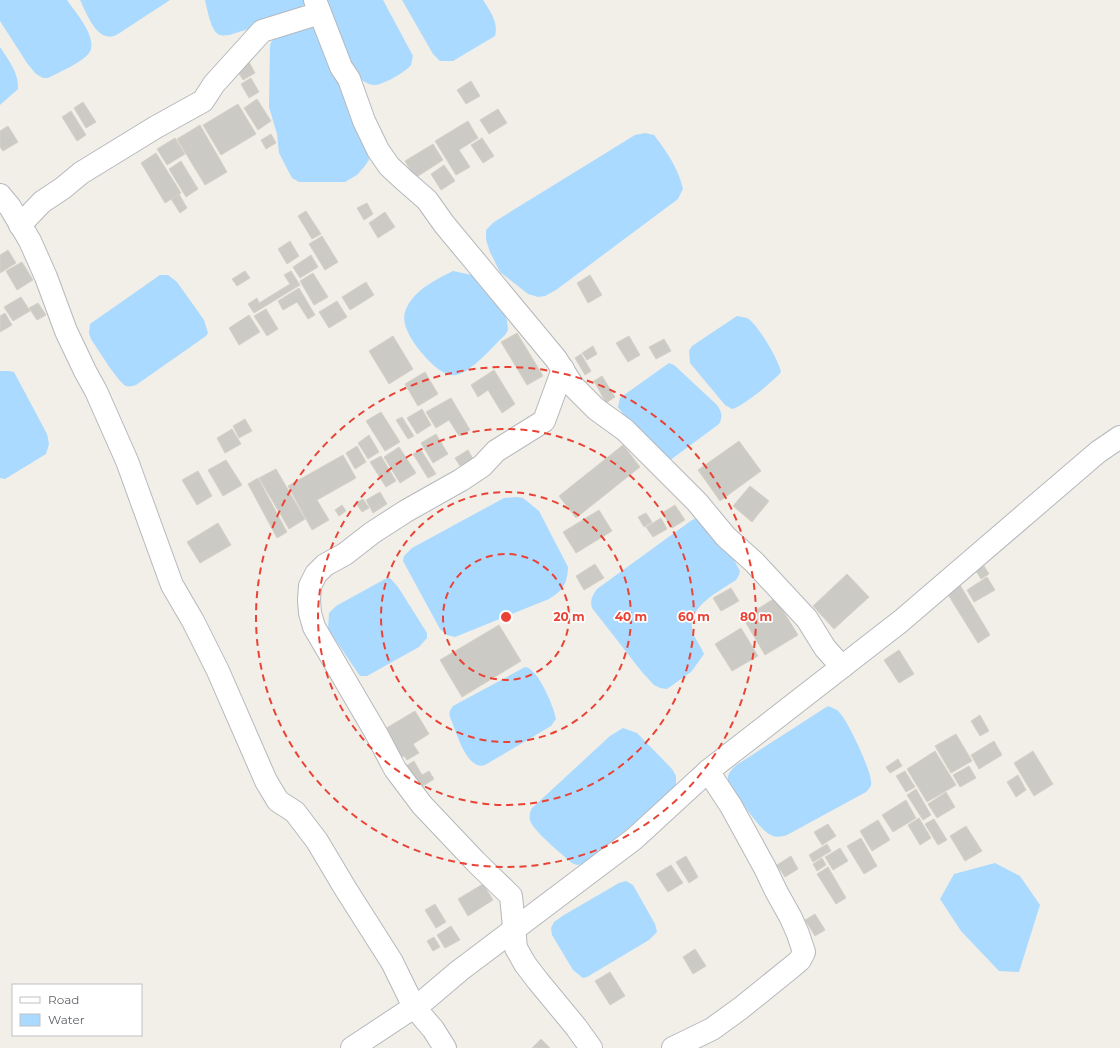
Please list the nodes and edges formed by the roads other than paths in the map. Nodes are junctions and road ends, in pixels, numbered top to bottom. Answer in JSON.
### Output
{"nodes":[{"id":1,"x":318,"y":6,"type":"edge"},
{"id":2,"x":0,"y":195,"type":"edge"},
{"id":3,"x":20,"y":225,"type":"junction"},
{"id":4,"x":563,"y":369,"type":"junction"},
{"id":5,"x":1120,"y":437,"type":"edge"},
{"id":6,"x":842,"y":667,"type":"junction"},
{"id":7,"x":708,"y":771,"type":"junction"},
{"id":8,"x":514,"y":929,"type":"junction"},
{"id":9,"x":414,"y":1007,"type":"junction"},
{"id":10,"x":352,"y":1048,"type":"edge"},
{"id":11,"x":445,"y":1048,"type":"edge"},
{"id":12,"x":591,"y":1048,"type":"edge"},
{"id":13,"x":673,"y":1048,"type":"edge"}],
"edges":[{"from":1,"to":3,"type":"street"},
{"from":1,"to":4,"type":"street"},
{"from":2,"to":3,"type":"street"},
{"from":3,"to":9,"type":"street"},
{"from":4,"to":6,"type":"street"},
{"from":4,"to":8,"type":"street"},
{"from":5,"to":6,"type":"street"},
{"from":6,"to":7,"type":"street"},
{"from":7,"to":8,"type":"street"},
{"from":7,"to":13,"type":"street"},
{"from":8,"to":9,"type":"street"},
{"from":8,"to":12,"type":"street"},
{"from":9,"to":10,"type":"street"},
{"from":9,"to":11,"type":"street"}]}
